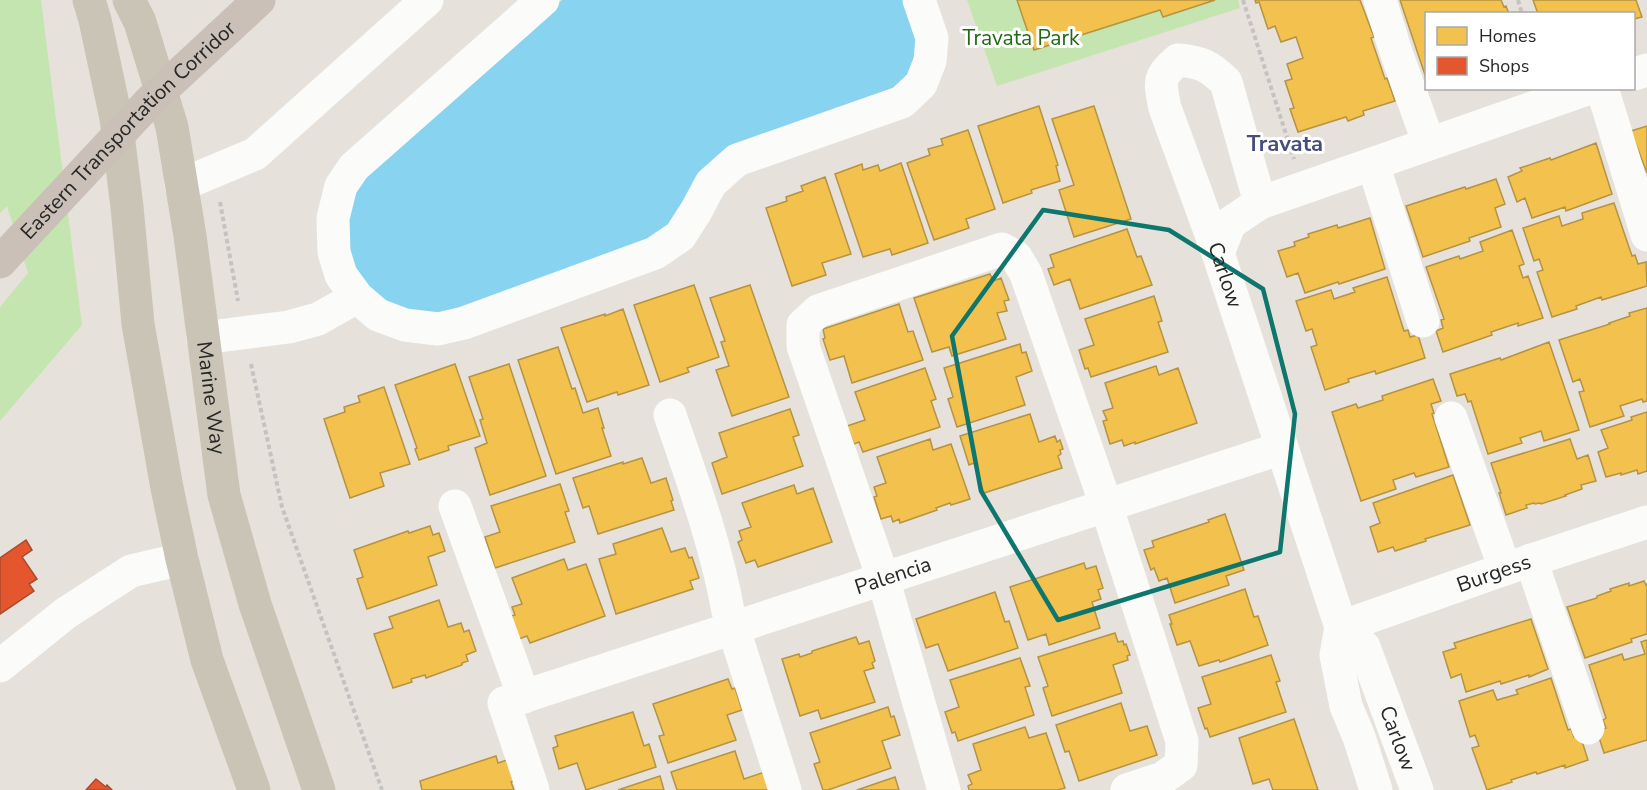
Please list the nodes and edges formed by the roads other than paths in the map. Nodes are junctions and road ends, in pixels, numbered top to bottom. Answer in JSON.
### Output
{"nodes":[{"id":1,"x":89,"y":0,"type":"edge"},
{"id":2,"x":129,"y":0,"type":"edge"},
{"id":3,"x":259,"y":0,"type":"edge"},
{"id":4,"x":427,"y":0,"type":"edge"},
{"id":5,"x":543,"y":0,"type":"edge"},
{"id":6,"x":919,"y":0,"type":"edge"},
{"id":7,"x":1380,"y":0,"type":"edge"},
{"id":8,"x":1584,"y":90,"type":"edge"},
{"id":9,"x":1603,"y":90,"type":"edge"},
{"id":10,"x":1429,"y":144,"type":"junction"},
{"id":11,"x":1373,"y":164,"type":"junction"},
{"id":12,"x":181,"y":185,"type":"junction"},
{"id":13,"x":1260,"y":203,"type":"junction"},
{"id":14,"x":1647,"y":235,"type":"edge"},
{"id":15,"x":9,"y":253,"type":"edge"},
{"id":16,"x":1218,"y":253,"type":"junction"},
{"id":17,"x":357,"y":297,"type":"junction"},
{"id":18,"x":1423,"y":321,"type":"dead end"},
{"id":19,"x":202,"y":338,"type":"junction"},
{"id":20,"x":670,"y":415,"type":"dead end"},
{"id":21,"x":1451,"y":418,"type":"dead end"},
{"id":22,"x":1282,"y":448,"type":"junction"},
{"id":23,"x":1106,"y":505,"type":"junction"},
{"id":24,"x":456,"y":506,"type":"dead end"},
{"id":25,"x":1647,"y":522,"type":"edge"},
{"id":26,"x":182,"y":559,"type":"junction"},
{"id":27,"x":1518,"y":565,"type":"junction"},
{"id":28,"x":883,"y":579,"type":"junction"},
{"id":29,"x":1341,"y":627,"type":"junction"},
{"id":30,"x":733,"y":628,"type":"junction"},
{"id":31,"x":0,"y":666,"type":"edge"},
{"id":32,"x":514,"y":700,"type":"junction"},
{"id":33,"x":1394,"y":726,"type":"junction"},
{"id":34,"x":1588,"y":728,"type":"dead end"},
{"id":35,"x":1359,"y":737,"type":"junction"},
{"id":36,"x":254,"y":790,"type":"edge"},
{"id":37,"x":319,"y":790,"type":"edge"},
{"id":38,"x":533,"y":790,"type":"edge"},
{"id":39,"x":785,"y":790,"type":"edge"},
{"id":40,"x":944,"y":790,"type":"edge"},
{"id":41,"x":1127,"y":790,"type":"edge"},
{"id":42,"x":1376,"y":790,"type":"edge"},
{"id":43,"x":1417,"y":790,"type":"edge"}],
"edges":[{"from":1,"to":26,"type":"main road"},
{"from":2,"to":12,"type":"main road","name":"Marine Way"},
{"from":3,"to":15,"type":"highway","name":"Eastern Transportation Corridor"},
{"from":4,"to":12,"type":"street"},
{"from":5,"to":17,"type":"street"},
{"from":6,"to":17,"type":"street"},
{"from":7,"to":10,"type":"street"},
{"from":8,"to":10,"type":"street","name":"Carlow"},
{"from":9,"to":14,"type":"street"},
{"from":10,"to":11,"type":"street","name":"Carlow"},
{"from":11,"to":13,"type":"street","name":"Carlow"},
{"from":11,"to":18,"type":"street"},
{"from":12,"to":19,"type":"main road","name":"Marine Way"},
{"from":13,"to":16,"type":"street","name":"Carlow"},
{"from":13,"to":16,"type":"street"},
{"from":16,"to":22,"type":"street","name":"Carlow"},
{"from":17,"to":19,"type":"street"},
{"from":19,"to":37,"type":"main road","name":"Marine Way"},
{"from":20,"to":30,"type":"street"},
{"from":21,"to":27,"type":"street"},
{"from":22,"to":23,"type":"street","name":"Palencia"},
{"from":22,"to":29,"type":"street","name":"Carlow"},
{"from":23,"to":28,"type":"street","name":"Palencia"},
{"from":23,"to":28,"type":"street"},
{"from":23,"to":41,"type":"street"},
{"from":24,"to":32,"type":"street"},
{"from":25,"to":27,"type":"street","name":"Burgess"},
{"from":26,"to":31,"type":"street"},
{"from":26,"to":36,"type":"main road"},
{"from":27,"to":29,"type":"street","name":"Burgess"},
{"from":27,"to":34,"type":"street"},
{"from":28,"to":30,"type":"street","name":"Palencia"},
{"from":28,"to":40,"type":"street"},
{"from":29,"to":33,"type":"street","name":"Carlow"},
{"from":29,"to":35,"type":"street","name":"Carlow"},
{"from":30,"to":32,"type":"street","name":"Palencia"},
{"from":30,"to":39,"type":"street"},
{"from":32,"to":38,"type":"street"},
{"from":33,"to":35,"type":"street"},
{"from":33,"to":43,"type":"street","name":"Carlow"},
{"from":35,"to":42,"type":"street","name":"Carlow"}]}
